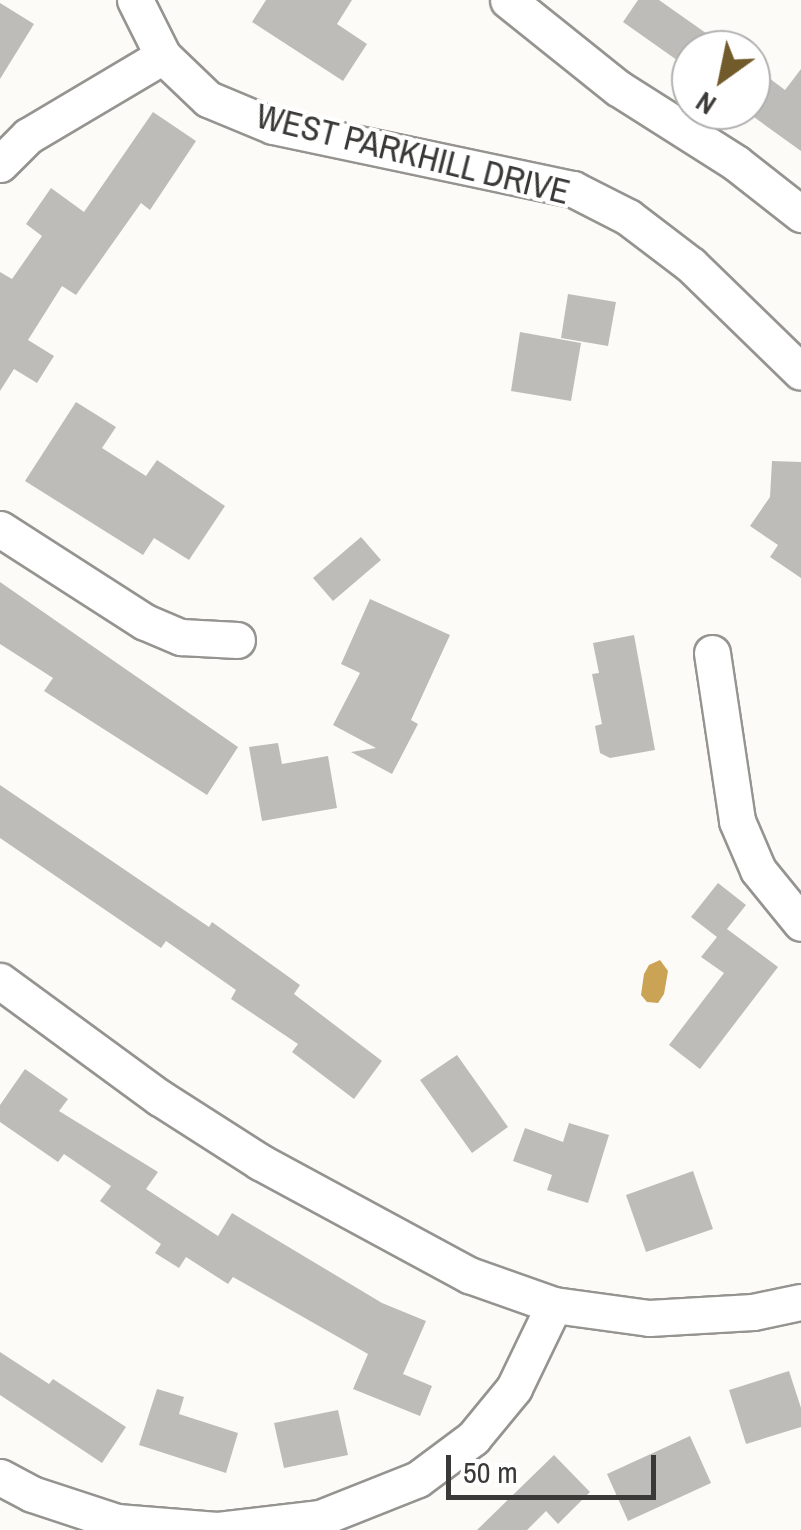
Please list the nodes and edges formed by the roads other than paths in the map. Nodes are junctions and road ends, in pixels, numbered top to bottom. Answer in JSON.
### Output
{"nodes":[{"id":1,"x":134,"y":0,"type":"edge"},
{"id":2,"x":508,"y":0,"type":"edge"},
{"id":3,"x":163,"y":56,"type":"junction"},
{"id":4,"x":0,"y":164,"type":"edge"},
{"id":5,"x":801,"y":214,"type":"edge"},
{"id":6,"x":801,"y":372,"type":"edge"},
{"id":7,"x":0,"y":529,"type":"edge"},
{"id":8,"x":237,"y":640,"type":"dead end"},
{"id":9,"x":712,"y":653,"type":"dead end"},
{"id":10,"x":801,"y":923,"type":"edge"},
{"id":11,"x":0,"y":982,"type":"edge"},
{"id":12,"x":801,"y":1302,"type":"edge"},
{"id":13,"x":554,"y":1305,"type":"junction"},
{"id":14,"x":0,"y":1477,"type":"edge"},
{"id":15,"x":218,"y":1530,"type":"edge"}],
"edges":[{"from":1,"to":3,"type":"street","name":"WEST PARKHILL DRIVE"},
{"from":2,"to":5,"type":"street"},
{"from":3,"to":4,"type":"street"},
{"from":3,"to":6,"type":"street","name":"WEST PARKHILL DRIVE"},
{"from":7,"to":8,"type":"street"},
{"from":9,"to":10,"type":"street"},
{"from":11,"to":13,"type":"street"},
{"from":12,"to":13,"type":"street"},
{"from":13,"to":15,"type":"street"},
{"from":14,"to":15,"type":"street"}]}
